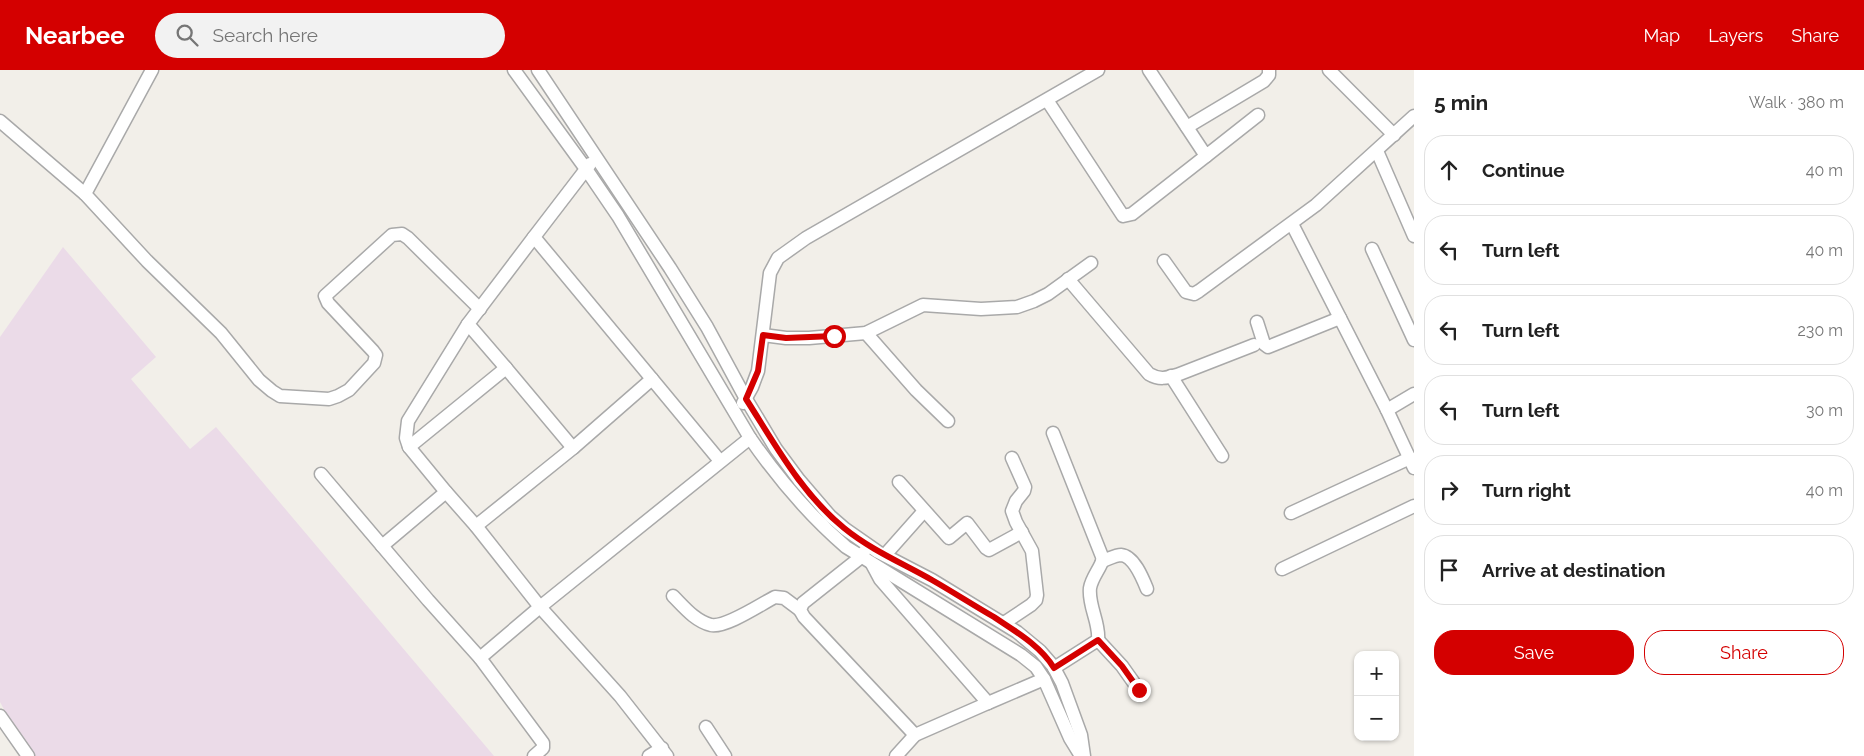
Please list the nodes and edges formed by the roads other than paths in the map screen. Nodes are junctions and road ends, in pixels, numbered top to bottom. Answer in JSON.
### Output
{"nodes":[{"id":1,"x":152,"y":70,"type":"edge"},
{"id":2,"x":514,"y":70,"type":"edge"},
{"id":3,"x":538,"y":70,"type":"edge"},
{"id":4,"x":1098,"y":70,"type":"edge"},
{"id":5,"x":1149,"y":70,"type":"edge"},
{"id":6,"x":1269,"y":70,"type":"edge"},
{"id":7,"x":1329,"y":70,"type":"edge"},
{"id":8,"x":1047,"y":100,"type":"junction"},
{"id":9,"x":1258,"y":114,"type":"dead end"},
{"id":10,"x":1414,"y":116,"type":"edge"},
{"id":11,"x":0,"y":121,"type":"edge"},
{"id":12,"x":1187,"y":127,"type":"junction"},
{"id":13,"x":1394,"y":135,"type":"junction"},
{"id":14,"x":1377,"y":151,"type":"junction"},
{"id":15,"x":596,"y":156,"type":"junction"},
{"id":16,"x":1206,"y":156,"type":"junction"},
{"id":17,"x":586,"y":169,"type":"junction"},
{"id":18,"x":81,"y":190,"type":"junction"},
{"id":19,"x":1292,"y":224,"type":"junction"},
{"id":20,"x":1414,"y":236,"type":"edge"},
{"id":21,"x":534,"y":237,"type":"junction"},
{"id":22,"x":1372,"y":249,"type":"dead end"},
{"id":23,"x":1164,"y":261,"type":"dead end"},
{"id":24,"x":1091,"y":263,"type":"dead end"},
{"id":25,"x":1068,"y":279,"type":"junction"},
{"id":26,"x":689,"y":298,"type":"junction"},
{"id":27,"x":473,"y":302,"type":"junction"},
{"id":28,"x":673,"y":310,"type":"junction"},
{"id":29,"x":1340,"y":318,"type":"junction"},
{"id":30,"x":1257,"y":322,"type":"dead end"},
{"id":31,"x":468,"y":324,"type":"junction"},
{"id":32,"x":866,"y":333,"type":"junction"},
{"id":33,"x":763,"y":335,"type":"junction"},
{"id":34,"x":1414,"y":340,"type":"edge"},
{"id":35,"x":1254,"y":345,"type":"dead end"},
{"id":36,"x":506,"y":368,"type":"junction"},
{"id":37,"x":1171,"y":376,"type":"junction"},
{"id":38,"x":652,"y":379,"type":"junction"},
{"id":39,"x":1414,"y":394,"type":"edge"},
{"id":40,"x":746,"y":399,"type":"junction"},
{"id":41,"x":1387,"y":410,"type":"junction"},
{"id":42,"x":735,"y":413,"type":"junction"},
{"id":43,"x":948,"y":421,"type":"dead end"},
{"id":44,"x":1053,"y":433,"type":"dead end"},
{"id":45,"x":750,"y":438,"type":"junction"},
{"id":46,"x":409,"y":448,"type":"junction"},
{"id":47,"x":573,"y":448,"type":"junction"},
{"id":48,"x":1222,"y":456,"type":"dead end"},
{"id":49,"x":1012,"y":458,"type":"dead end"},
{"id":50,"x":720,"y":461,"type":"junction"},
{"id":51,"x":1412,"y":463,"type":"edge"},
{"id":52,"x":321,"y":474,"type":"dead end"},
{"id":53,"x":899,"y":482,"type":"dead end"},
{"id":54,"x":446,"y":492,"type":"junction"},
{"id":55,"x":1414,"y":506,"type":"edge"},
{"id":56,"x":924,"y":511,"type":"junction"},
{"id":57,"x":1291,"y":513,"type":"dead end"},
{"id":58,"x":476,"y":526,"type":"junction"},
{"id":59,"x":1022,"y":532,"type":"junction"},
{"id":60,"x":382,"y":546,"type":"junction"},
{"id":61,"x":869,"y":546,"type":"junction"},
{"id":62,"x":885,"y":555,"type":"junction"},
{"id":63,"x":866,"y":560,"type":"junction"},
{"id":64,"x":1102,"y":561,"type":"junction"},
{"id":65,"x":1282,"y":569,"type":"dead end"},
{"id":66,"x":1147,"y":589,"type":"dead end"},
{"id":67,"x":674,"y":596,"type":"dead end"},
{"id":68,"x":540,"y":607,"type":"junction"},
{"id":69,"x":800,"y":610,"type":"junction"},
{"id":70,"x":1004,"y":624,"type":"junction"},
{"id":71,"x":1098,"y":640,"type":"junction"},
{"id":72,"x":480,"y":658,"type":"junction"},
{"id":73,"x":1054,"y":668,"type":"junction"},
{"id":74,"x":1044,"y":679,"type":"junction"},
{"id":75,"x":1139,"y":690,"type":"dead end"},
{"id":76,"x":988,"y":703,"type":"junction"},
{"id":77,"x":0,"y":716,"type":"edge"},
{"id":78,"x":706,"y":727,"type":"dead end"},
{"id":79,"x":915,"y":735,"type":"junction"},
{"id":80,"x":664,"y":752,"type":"edge"},
{"id":81,"x":28,"y":756,"type":"edge"},
{"id":82,"x":534,"y":756,"type":"edge"},
{"id":83,"x":649,"y":756,"type":"edge"},
{"id":84,"x":726,"y":756,"type":"edge"},
{"id":85,"x":896,"y":756,"type":"edge"},
{"id":86,"x":1083,"y":756,"type":"edge"}],
"edges":[{"from":1,"to":18,"type":"street"},
{"from":2,"to":17,"type":"street"},
{"from":3,"to":15,"type":"street"},
{"from":4,"to":8,"type":"street"},
{"from":5,"to":12,"type":"street"},
{"from":6,"to":12,"type":"street"},
{"from":7,"to":13,"type":"street"},
{"from":8,"to":16,"type":"street"},
{"from":8,"to":33,"type":"street"},
{"from":9,"to":16,"type":"street"},
{"from":10,"to":13,"type":"street"},
{"from":11,"to":18,"type":"street"},
{"from":12,"to":16,"type":"street"},
{"from":13,"to":14,"type":"street"},
{"from":14,"to":19,"type":"street"},
{"from":14,"to":20,"type":"street"},
{"from":15,"to":17,"type":"street"},
{"from":15,"to":26,"type":"street"},
{"from":17,"to":21,"type":"street"},
{"from":17,"to":28,"type":"street"},
{"from":18,"to":27,"type":"street"},
{"from":19,"to":23,"type":"street"},
{"from":19,"to":29,"type":"street"},
{"from":21,"to":27,"type":"street"},
{"from":21,"to":38,"type":"street"},
{"from":22,"to":34,"type":"street"},
{"from":24,"to":25,"type":"street"},
{"from":25,"to":32,"type":"street"},
{"from":25,"to":37,"type":"street"},
{"from":26,"to":28,"type":"street"},
{"from":26,"to":40,"type":"street"},
{"from":27,"to":31,"type":"street"},
{"from":28,"to":42,"type":"street"},
{"from":29,"to":30,"type":"street"},
{"from":29,"to":41,"type":"street"},
{"from":31,"to":36,"type":"street"},
{"from":31,"to":46,"type":"street"},
{"from":32,"to":33,"type":"street"},
{"from":32,"to":43,"type":"street"},
{"from":33,"to":40,"type":"street"},
{"from":35,"to":37,"type":"street"},
{"from":36,"to":46,"type":"street"},
{"from":36,"to":47,"type":"street"},
{"from":37,"to":48,"type":"street"},
{"from":38,"to":47,"type":"street"},
{"from":38,"to":50,"type":"street"},
{"from":39,"to":41,"type":"street"},
{"from":40,"to":42,"type":"street"},
{"from":40,"to":61,"type":"street"},
{"from":41,"to":51,"type":"street"},
{"from":42,"to":45,"type":"street"},
{"from":44,"to":64,"type":"street"},
{"from":45,"to":50,"type":"street"},
{"from":45,"to":63,"type":"street"},
{"from":46,"to":54,"type":"street"},
{"from":47,"to":58,"type":"street"},
{"from":49,"to":59,"type":"street"},
{"from":50,"to":68,"type":"street"},
{"from":51,"to":57,"type":"street"},
{"from":52,"to":60,"type":"street"},
{"from":53,"to":56,"type":"street"},
{"from":54,"to":58,"type":"street"},
{"from":54,"to":60,"type":"street"},
{"from":55,"to":65,"type":"street"},
{"from":56,"to":59,"type":"street"},
{"from":56,"to":62,"type":"street"},
{"from":58,"to":68,"type":"street"},
{"from":59,"to":70,"type":"street"},
{"from":60,"to":72,"type":"street"},
{"from":61,"to":62,"type":"street"},
{"from":61,"to":63,"type":"street"},
{"from":62,"to":70,"type":"street"},
{"from":63,"to":69,"type":"street"},
{"from":63,"to":74,"type":"street"},
{"from":63,"to":76,"type":"street"},
{"from":64,"to":66,"type":"street"},
{"from":64,"to":71,"type":"street"},
{"from":67,"to":69,"type":"street"},
{"from":68,"to":72,"type":"street"},
{"from":68,"to":80,"type":"street"},
{"from":69,"to":79,"type":"street"},
{"from":70,"to":73,"type":"street"},
{"from":71,"to":73,"type":"street"},
{"from":71,"to":75,"type":"street"},
{"from":72,"to":82,"type":"street"},
{"from":73,"to":86,"type":"street"},
{"from":74,"to":76,"type":"street"},
{"from":74,"to":86,"type":"street"},
{"from":76,"to":79,"type":"street"},
{"from":77,"to":81,"type":"street"},
{"from":78,"to":84,"type":"street"},
{"from":79,"to":85,"type":"street"},
{"from":80,"to":83,"type":"street"}]}
